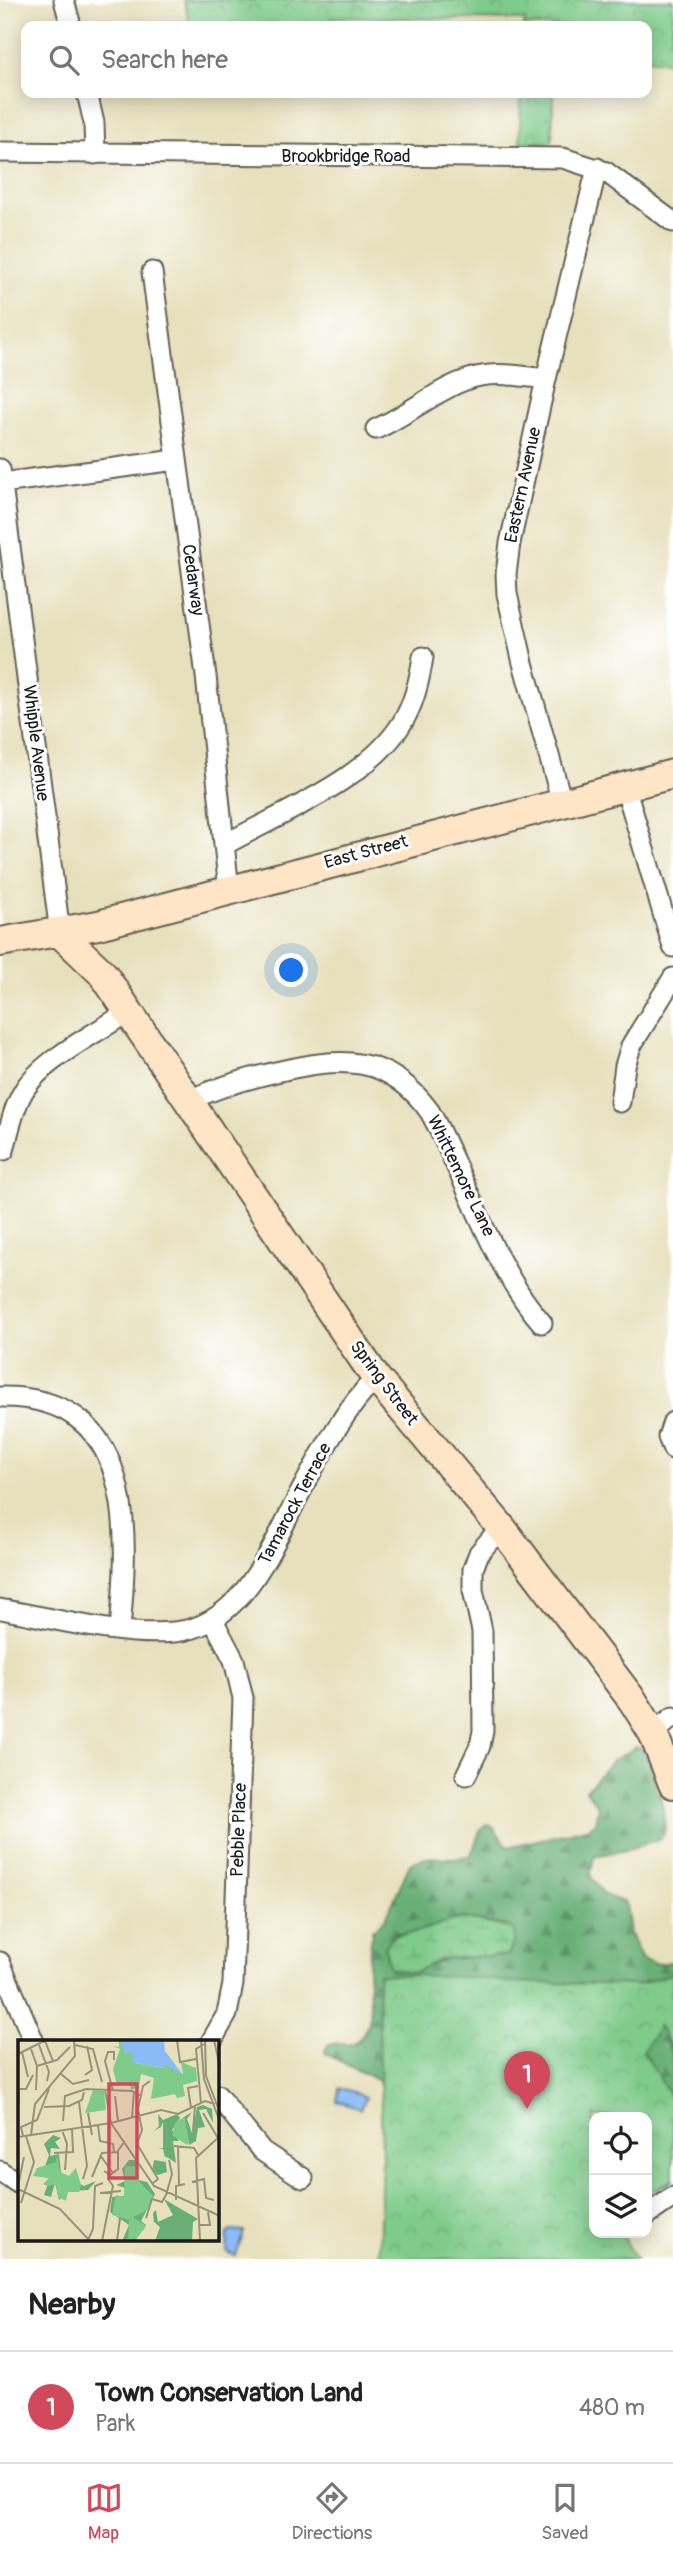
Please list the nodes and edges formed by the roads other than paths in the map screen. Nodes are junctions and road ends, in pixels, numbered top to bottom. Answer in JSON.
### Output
{"nodes":[{"id":1,"x":64,"y":0,"type":"edge"},
{"id":2,"x":70,"y":21,"type":"edge"},
{"id":3,"x":88,"y":98,"type":"edge"},
{"id":4,"x":0,"y":152,"type":"edge"},
{"id":5,"x":95,"y":154,"type":"junction"},
{"id":6,"x":597,"y":168,"type":"junction"},
{"id":7,"x":673,"y":222,"type":"edge"},
{"id":8,"x":152,"y":272,"type":"dead end"},
{"id":9,"x":546,"y":379,"type":"junction"},
{"id":10,"x":376,"y":429,"type":"dead end"},
{"id":11,"x":176,"y":460,"type":"junction"},
{"id":12,"x":1,"y":476,"type":"edge"},
{"id":13,"x":423,"y":657,"type":"dead end"},
{"id":14,"x":673,"y":774,"type":"edge"},
{"id":15,"x":625,"y":786,"type":"junction"},
{"id":16,"x":562,"y":802,"type":"junction"},
{"id":17,"x":224,"y":845,"type":"junction"},
{"id":18,"x":229,"y":890,"type":"junction"},
{"id":19,"x":98,"y":925,"type":"junction"},
{"id":20,"x":60,"y":933,"type":"junction"},
{"id":21,"x":0,"y":942,"type":"edge"},
{"id":22,"x":673,"y":947,"type":"edge"},
{"id":23,"x":103,"y":974,"type":"junction"},
{"id":24,"x":673,"y":978,"type":"edge"},
{"id":25,"x":128,"y":1012,"type":"junction"},
{"id":26,"x":190,"y":1100,"type":"junction"},
{"id":27,"x":620,"y":1102,"type":"dead end"},
{"id":28,"x":4,"y":1150,"type":"dead end"},
{"id":29,"x":542,"y":1323,"type":"dead end"},
{"id":30,"x":376,"y":1378,"type":"junction"},
{"id":31,"x":0,"y":1397,"type":"edge"},
{"id":32,"x":501,"y":1527,"type":"junction"},
{"id":33,"x":0,"y":1609,"type":"edge"},
{"id":34,"x":213,"y":1619,"type":"junction"},
{"id":35,"x":120,"y":1629,"type":"junction"},
{"id":36,"x":663,"y":1725,"type":"edge"},
{"id":37,"x":466,"y":1775,"type":"dead end"},
{"id":38,"x":673,"y":1784,"type":"edge"},
{"id":39,"x":0,"y":1962,"type":"edge"},
{"id":40,"x":33,"y":2040,"type":"edge"},
{"id":41,"x":212,"y":2040,"type":"edge"},
{"id":42,"x":219,"y":2098,"type":"edge"},
{"id":43,"x":0,"y":2171,"type":"edge"},
{"id":44,"x":303,"y":2178,"type":"dead end"},
{"id":45,"x":18,"y":2183,"type":"edge"},
{"id":46,"x":673,"y":2196,"type":"edge"},
{"id":47,"x":652,"y":2211,"type":"edge"}],
"edges":[{"from":1,"to":2,"type":"street"},
{"from":3,"to":5,"type":"street"},
{"from":4,"to":5,"type":"street","name":"Brookbridge Road"},
{"from":5,"to":6,"type":"street","name":"Brookbridge Road"},
{"from":6,"to":7,"type":"street","name":"Brookbridge Road"},
{"from":6,"to":9,"type":"street","name":"Eastern Avenue"},
{"from":8,"to":11,"type":"street","name":"Cedarway"},
{"from":9,"to":10,"type":"street"},
{"from":9,"to":16,"type":"street","name":"Eastern Avenue"},
{"from":11,"to":12,"type":"street"},
{"from":11,"to":17,"type":"street","name":"Cedarway"},
{"from":12,"to":20,"type":"street","name":"Whipple Avenue"},
{"from":13,"to":17,"type":"street"},
{"from":14,"to":15,"type":"street","name":"East Street"},
{"from":15,"to":16,"type":"street","name":"East Street"},
{"from":15,"to":22,"type":"street"},
{"from":16,"to":18,"type":"street","name":"East Street"},
{"from":17,"to":18,"type":"street","name":"Cedarway"},
{"from":18,"to":19,"type":"street","name":"East Street"},
{"from":19,"to":20,"type":"street","name":"East Street"},
{"from":19,"to":23,"type":"street","name":"Spring Street"},
{"from":20,"to":21,"type":"street"},
{"from":20,"to":23,"type":"street","name":"Spring Street"},
{"from":23,"to":25,"type":"street","name":"Spring Street"},
{"from":24,"to":27,"type":"street"},
{"from":25,"to":26,"type":"street","name":"Spring Street"},
{"from":25,"to":28,"type":"street"},
{"from":26,"to":29,"type":"street","name":"Whittemore Lane"},
{"from":26,"to":30,"type":"street","name":"Spring Street"},
{"from":30,"to":32,"type":"street","name":"Spring Street"},
{"from":30,"to":34,"type":"street","name":"Tamarock Terrace"},
{"from":31,"to":35,"type":"street"},
{"from":32,"to":36,"type":"street","name":"Spring Street"},
{"from":32,"to":37,"type":"street"},
{"from":33,"to":35,"type":"street","name":"Tamarock Terrace"},
{"from":34,"to":35,"type":"street","name":"Tamarock Terrace"},
{"from":34,"to":41,"type":"street","name":"Pebble Place"},
{"from":36,"to":38,"type":"street","name":"Spring Street"},
{"from":39,"to":40,"type":"street"},
{"from":42,"to":44,"type":"street"},
{"from":43,"to":45,"type":"street"},
{"from":46,"to":47,"type":"street"}]}
